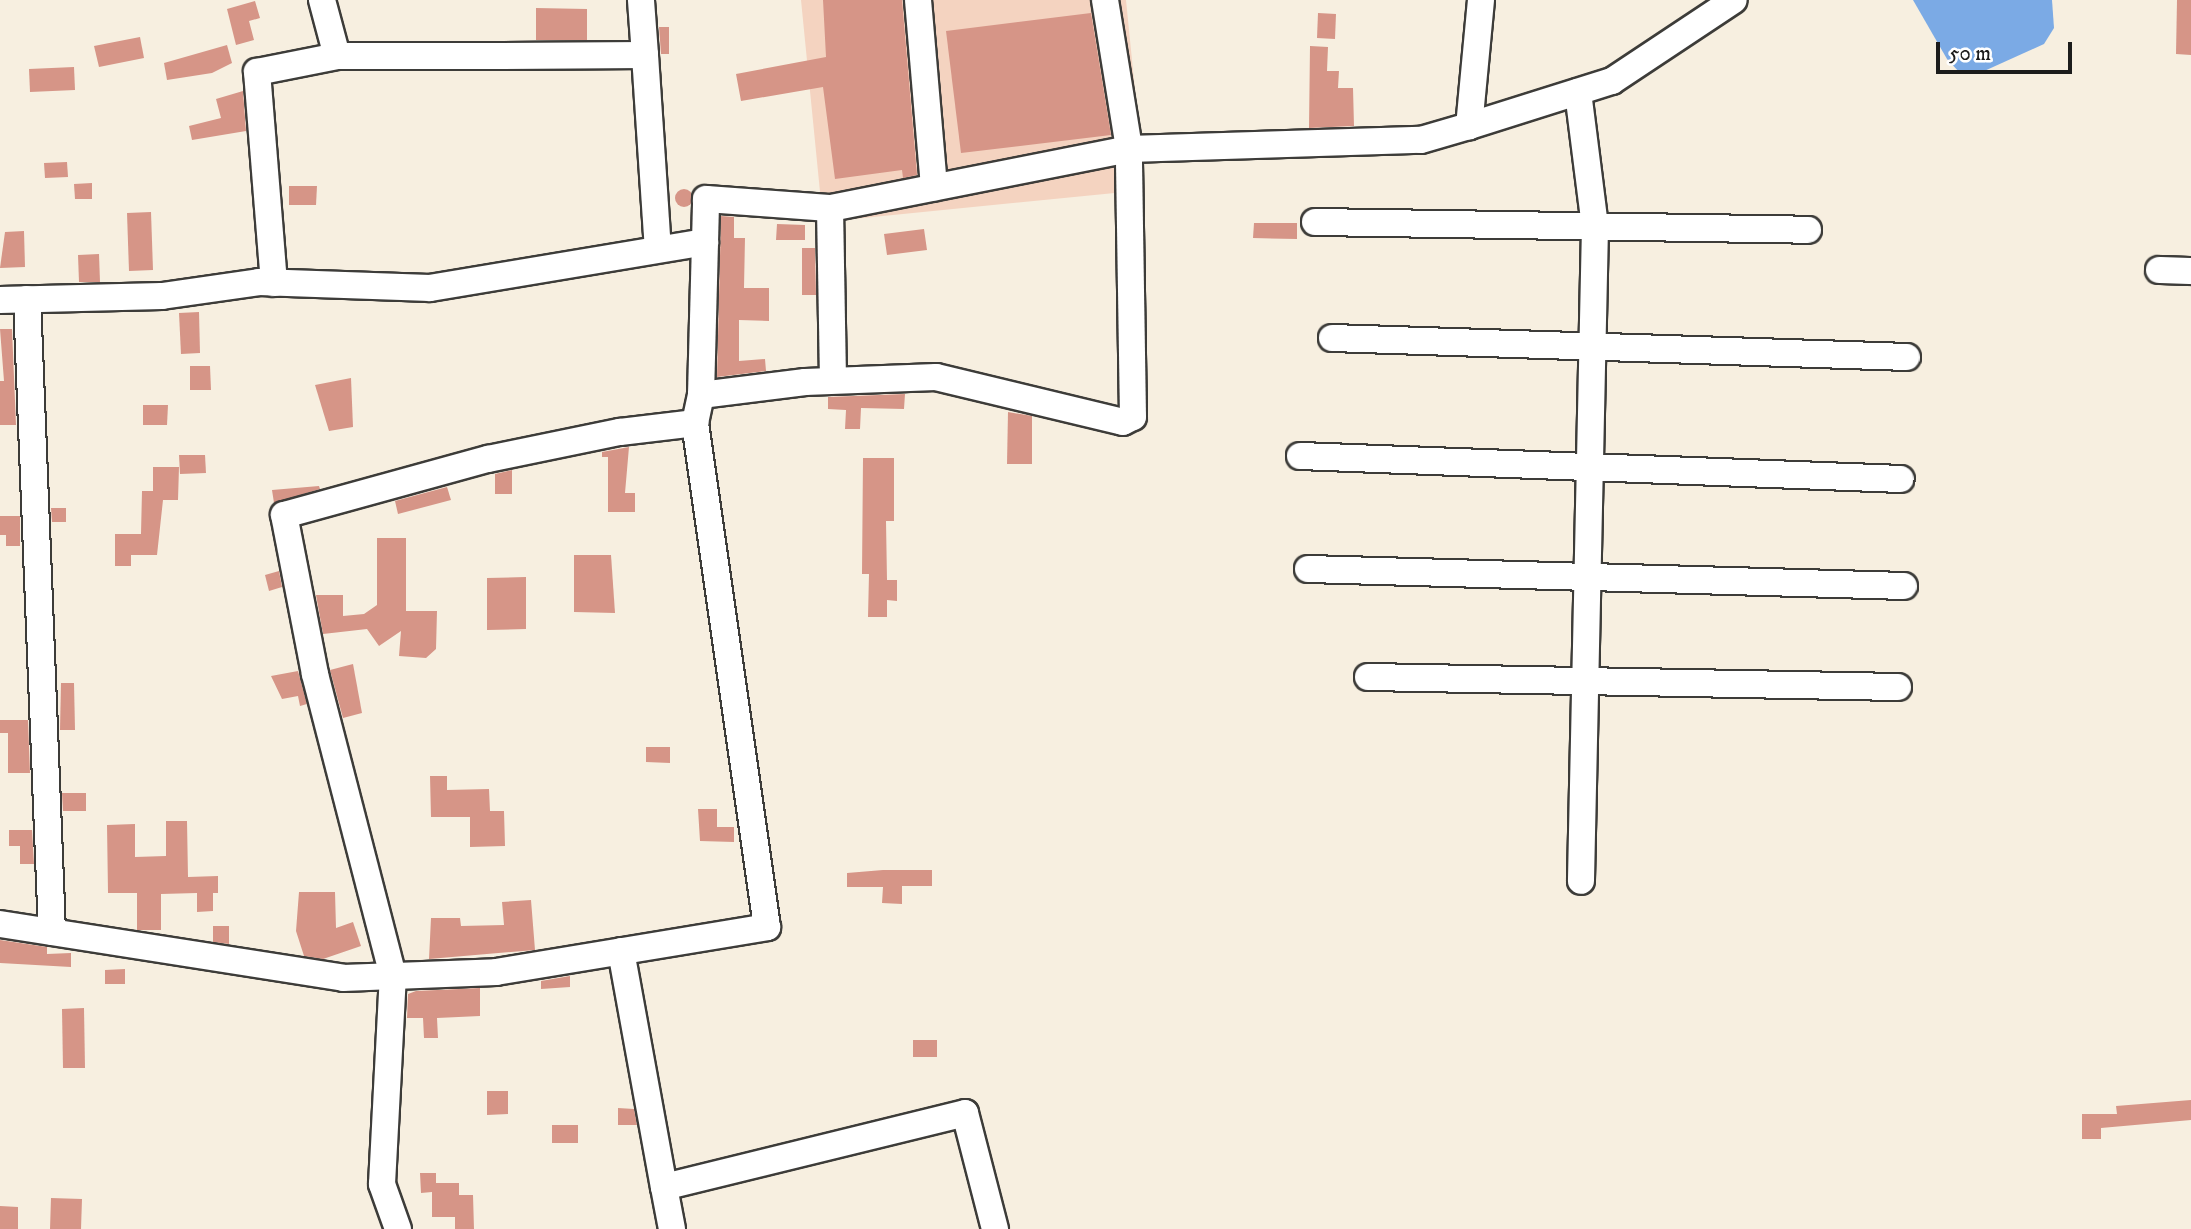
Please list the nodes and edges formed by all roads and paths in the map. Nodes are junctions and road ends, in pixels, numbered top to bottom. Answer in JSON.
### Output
{"nodes":[{"id":1,"x":322,"y":0,"type":"edge"},
{"id":2,"x":641,"y":0,"type":"edge"},
{"id":3,"x":918,"y":0,"type":"edge"},
{"id":4,"x":1105,"y":0,"type":"edge"},
{"id":5,"x":1481,"y":0,"type":"edge"},
{"id":6,"x":1734,"y":0,"type":"edge"},
{"id":7,"x":337,"y":55,"type":"junction"},
{"id":8,"x":645,"y":55,"type":"junction"},
{"id":9,"x":1578,"y":92,"type":"junction"},
{"id":10,"x":1469,"y":126,"type":"junction"},
{"id":11,"x":1129,"y":149,"type":"junction"},
{"id":12,"x":934,"y":187,"type":"junction"},
{"id":13,"x":830,"y":208,"type":"junction"},
{"id":14,"x":1315,"y":222,"type":"dead end"},
{"id":15,"x":1595,"y":227,"type":"junction"},
{"id":16,"x":1808,"y":230,"type":"dead end"},
{"id":17,"x":705,"y":242,"type":"junction"},
{"id":18,"x":658,"y":249,"type":"junction"},
{"id":19,"x":2159,"y":270,"type":"dead end"},
{"id":20,"x":2191,"y":271,"type":"edge"},
{"id":21,"x":274,"y":283,"type":"junction"},
{"id":22,"x":27,"y":299,"type":"junction"},
{"id":23,"x":0,"y":300,"type":"edge"},
{"id":24,"x":1332,"y":338,"type":"dead end"},
{"id":25,"x":1593,"y":346,"type":"junction"},
{"id":26,"x":1907,"y":357,"type":"dead end"},
{"id":27,"x":833,"y":380,"type":"junction"},
{"id":28,"x":701,"y":395,"type":"junction"},
{"id":29,"x":695,"y":423,"type":"junction"},
{"id":30,"x":1300,"y":456,"type":"dead end"},
{"id":31,"x":1591,"y":467,"type":"junction"},
{"id":32,"x":1900,"y":479,"type":"dead end"},
{"id":33,"x":1308,"y":569,"type":"dead end"},
{"id":34,"x":1588,"y":578,"type":"junction"},
{"id":35,"x":1904,"y":586,"type":"dead end"},
{"id":36,"x":1368,"y":677,"type":"dead end"},
{"id":37,"x":1586,"y":685,"type":"junction"},
{"id":38,"x":1898,"y":687,"type":"dead end"},
{"id":39,"x":1581,"y":881,"type":"dead end"},
{"id":40,"x":0,"y":924,"type":"edge"},
{"id":41,"x":52,"y":932,"type":"junction"},
{"id":42,"x":621,"y":951,"type":"junction"},
{"id":43,"x":393,"y":976,"type":"junction"},
{"id":44,"x":664,"y":1187,"type":"junction"},
{"id":45,"x":398,"y":1229,"type":"edge"},
{"id":46,"x":672,"y":1229,"type":"edge"},
{"id":47,"x":995,"y":1229,"type":"edge"}],
"edges":[{"from":1,"to":7,"type":"street"},
{"from":2,"to":8,"type":"street"},
{"from":3,"to":12,"type":"street"},
{"from":4,"to":11,"type":"street"},
{"from":5,"to":10,"type":"street"},
{"from":6,"to":9,"type":"street"},
{"from":7,"to":8,"type":"street"},
{"from":7,"to":21,"type":"street"},
{"from":8,"to":18,"type":"street"},
{"from":9,"to":10,"type":"street"},
{"from":9,"to":15,"type":"street"},
{"from":10,"to":11,"type":"street"},
{"from":11,"to":12,"type":"street"},
{"from":11,"to":27,"type":"street"},
{"from":12,"to":13,"type":"street"},
{"from":13,"to":17,"type":"street"},
{"from":13,"to":27,"type":"street"},
{"from":14,"to":15,"type":"street"},
{"from":15,"to":16,"type":"street"},
{"from":15,"to":25,"type":"street"},
{"from":17,"to":18,"type":"street"},
{"from":17,"to":28,"type":"street"},
{"from":18,"to":21,"type":"street"},
{"from":19,"to":20,"type":"street"},
{"from":21,"to":22,"type":"street"},
{"from":22,"to":23,"type":"street"},
{"from":22,"to":41,"type":"street"},
{"from":24,"to":25,"type":"street"},
{"from":25,"to":26,"type":"street"},
{"from":25,"to":31,"type":"street"},
{"from":27,"to":28,"type":"street"},
{"from":28,"to":29,"type":"street"},
{"from":29,"to":42,"type":"street"},
{"from":29,"to":43,"type":"street"},
{"from":30,"to":31,"type":"street"},
{"from":31,"to":32,"type":"street"},
{"from":31,"to":34,"type":"street"},
{"from":33,"to":34,"type":"street"},
{"from":34,"to":35,"type":"street"},
{"from":34,"to":37,"type":"street"},
{"from":36,"to":37,"type":"street"},
{"from":37,"to":38,"type":"street"},
{"from":37,"to":39,"type":"street"},
{"from":40,"to":41,"type":"street"},
{"from":41,"to":43,"type":"street"},
{"from":42,"to":43,"type":"street"},
{"from":42,"to":44,"type":"street"},
{"from":43,"to":45,"type":"street"},
{"from":44,"to":46,"type":"street"},
{"from":44,"to":47,"type":"street"}]}
